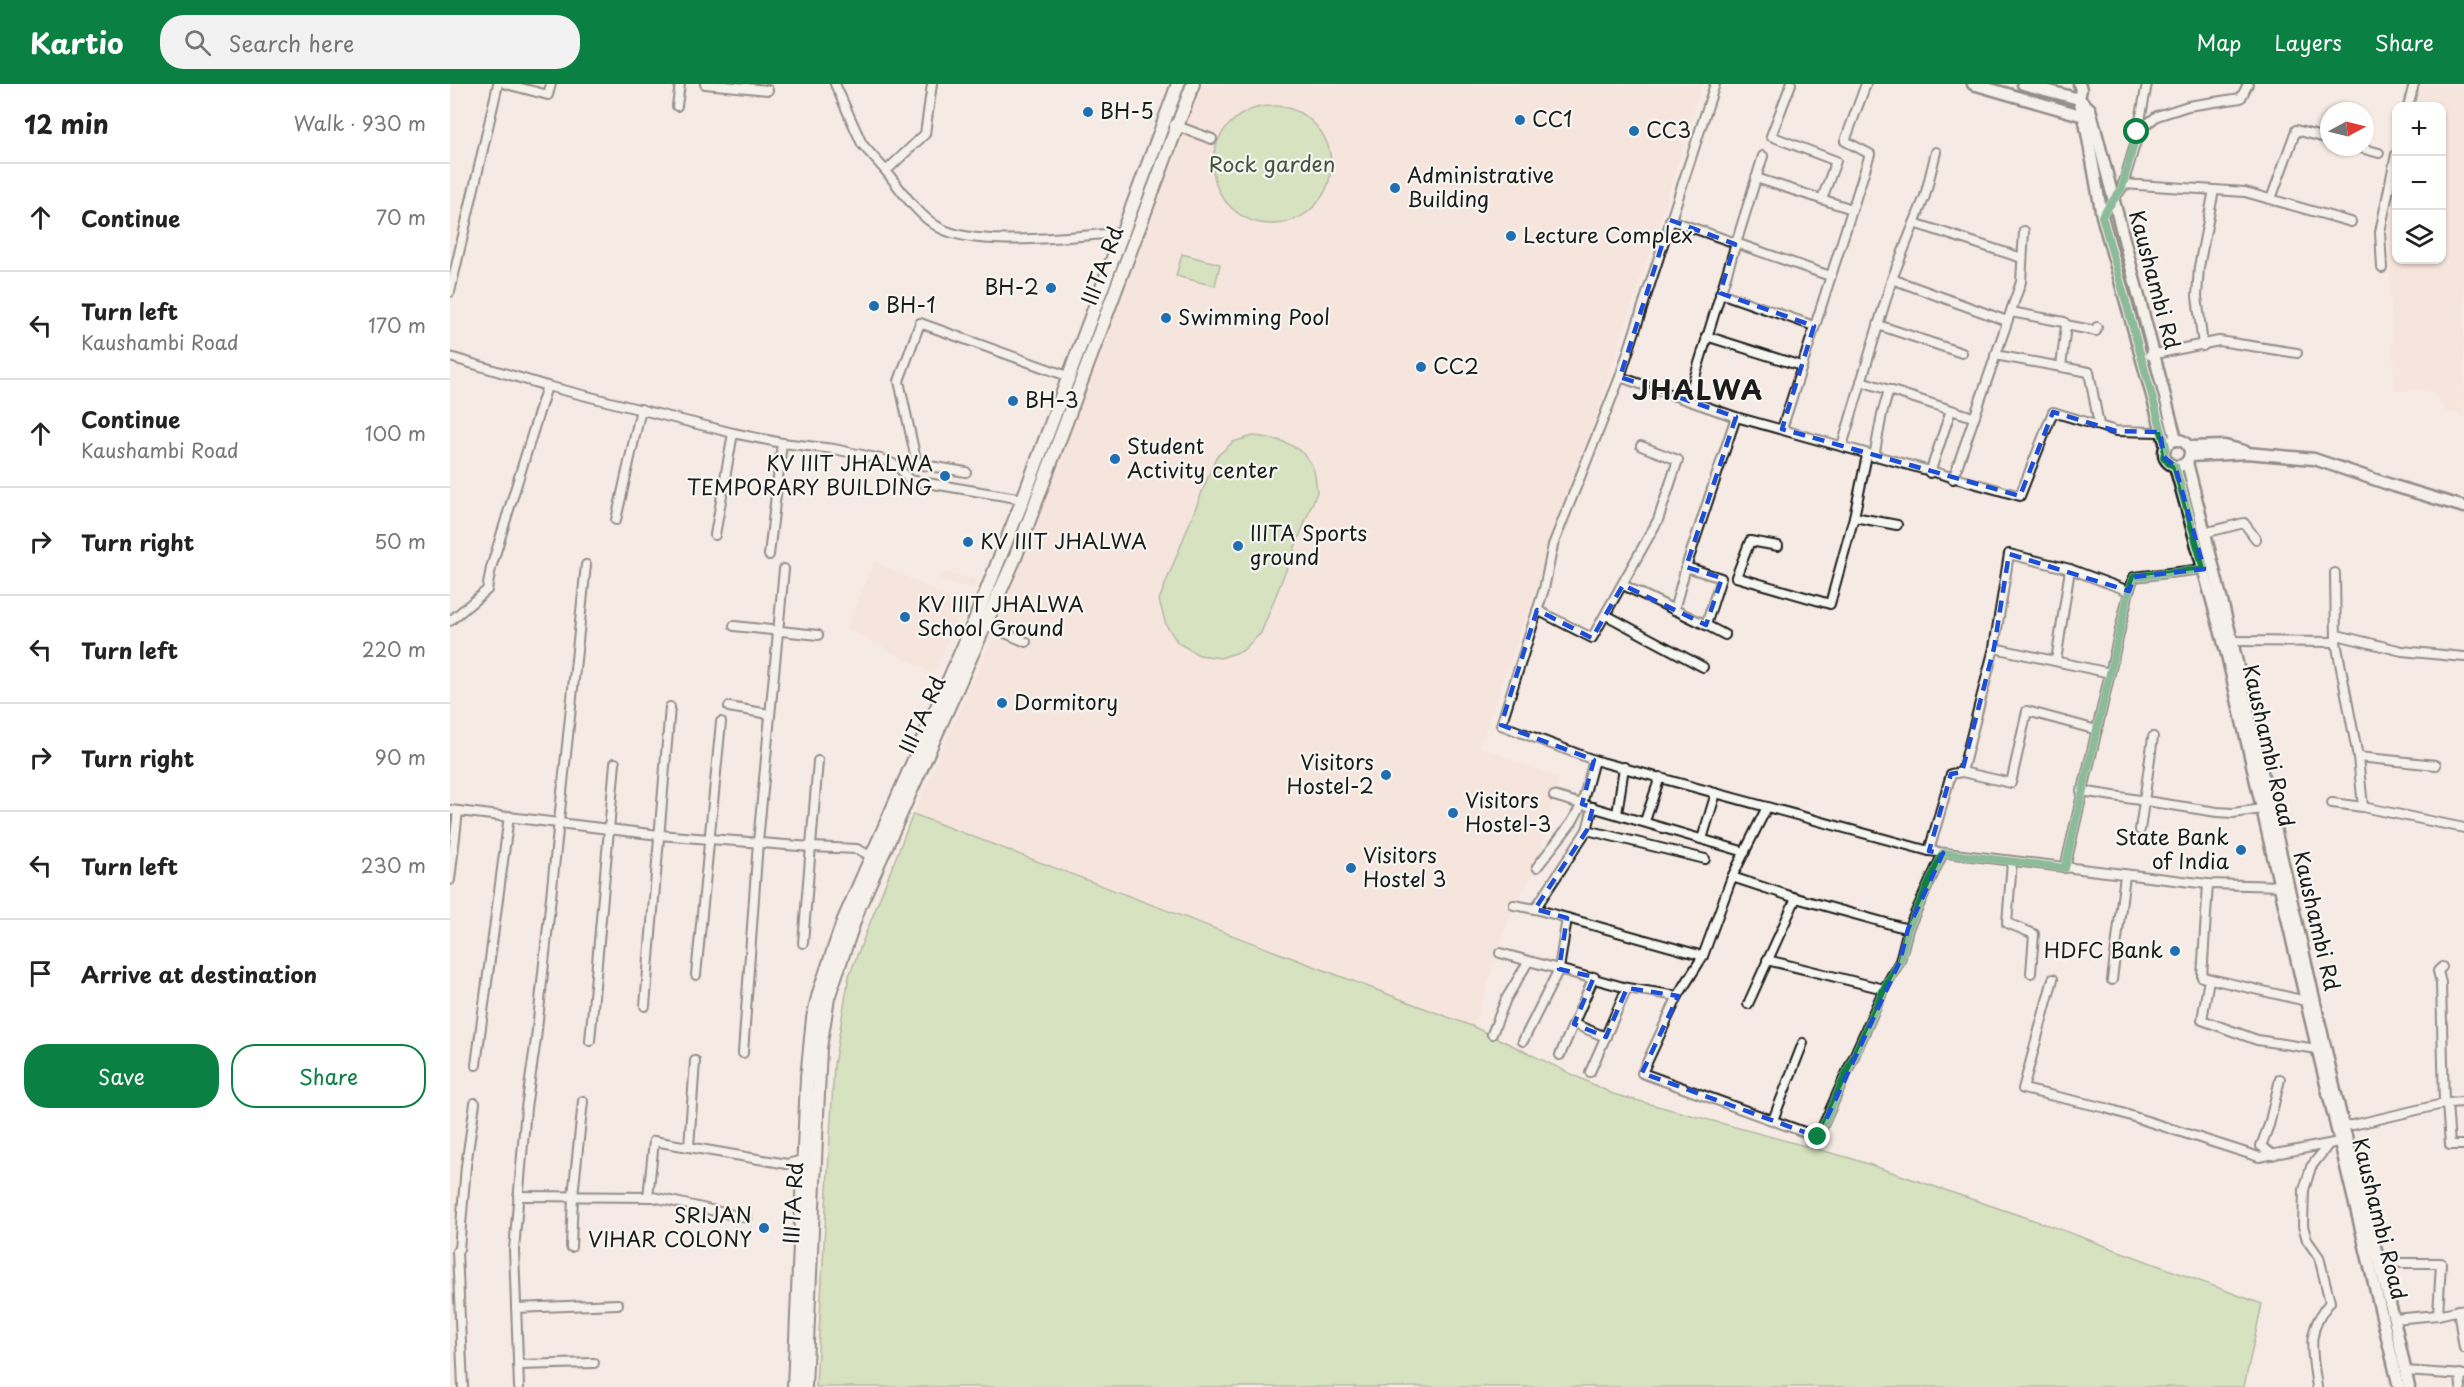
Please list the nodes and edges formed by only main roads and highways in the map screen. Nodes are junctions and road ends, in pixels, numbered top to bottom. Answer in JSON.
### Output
{"nodes":[{"id":1,"x":1178,"y":84,"type":"edge"},
{"id":2,"x":1193,"y":84,"type":"edge"},
{"id":3,"x":1973,"y":84,"type":"edge"},
{"id":4,"x":2023,"y":84,"type":"edge"},
{"id":5,"x":2079,"y":84,"type":"edge"},
{"id":6,"x":2079,"y":99,"type":"junction"},
{"id":7,"x":2084,"y":116,"type":"junction"},
{"id":8,"x":1121,"y":235,"type":"junction"},
{"id":9,"x":1133,"y":243,"type":"junction"},
{"id":10,"x":1076,"y":379,"type":"junction"},
{"id":11,"x":2176,"y":440,"type":"junction"},
{"id":12,"x":2166,"y":446,"type":"junction"},
{"id":13,"x":2189,"y":455,"type":"junction"},
{"id":14,"x":2175,"y":466,"type":"junction"},
{"id":15,"x":1023,"y":499,"type":"junction"},
{"id":16,"x":1035,"y":504,"type":"junction"},
{"id":17,"x":2464,"y":507,"type":"edge"},
{"id":18,"x":980,"y":622,"type":"junction"},
{"id":19,"x":2283,"y":886,"type":"junction"},
{"id":20,"x":855,"y":905,"type":"junction"},
{"id":21,"x":794,"y":1387,"type":"edge"},
{"id":22,"x":805,"y":1387,"type":"edge"},
{"id":23,"x":2399,"y":1387,"type":"edge"},
{"id":24,"x":2409,"y":1387,"type":"edge"}],
"edges":[{"from":1,"to":8,"type":"main road","name":"IIITA Rd"},
{"from":2,"to":9,"type":"main road","name":"IIITA Rd"},
{"from":3,"to":7,"type":"main road"},
{"from":4,"to":6,"type":"main road"},
{"from":5,"to":6,"type":"main road"},
{"from":6,"to":7,"type":"main road"},
{"from":6,"to":11,"type":"main road","name":"Kaushambi Rd"},
{"from":7,"to":12,"type":"main road"},
{"from":8,"to":9,"type":"main road"},
{"from":8,"to":10,"type":"main road","name":"IIITA Rd"},
{"from":9,"to":10,"type":"main road","name":"IIITA Rd"},
{"from":10,"to":15,"type":"main road","name":"IIITA Rd"},
{"from":10,"to":16,"type":"main road","name":"IIITA Rd"},
{"from":11,"to":12,"type":"main road"},
{"from":11,"to":13,"type":"main road"},
{"from":12,"to":14,"type":"main road"},
{"from":13,"to":14,"type":"main road"},
{"from":13,"to":17,"type":"main road"},
{"from":13,"to":19,"type":"main road","name":"Kaushambi Rd"},
{"from":14,"to":19,"type":"main road","name":"Kaushambi Road"},
{"from":15,"to":16,"type":"main road"},
{"from":15,"to":18,"type":"main road","name":"IIITA Rd"},
{"from":16,"to":18,"type":"main road","name":"IIITA Rd"},
{"from":18,"to":20,"type":"main road","name":"IIITA Rd"},
{"from":18,"to":20,"type":"main road","name":"IIITA Rd"},
{"from":19,"to":23,"type":"main road","name":"Kaushambi Road"},
{"from":19,"to":24,"type":"main road","name":"Kaushambi Rd"},
{"from":20,"to":21,"type":"main road","name":"IIITA Rd"},
{"from":20,"to":22,"type":"main road","name":"IIITA Rd"}]}
